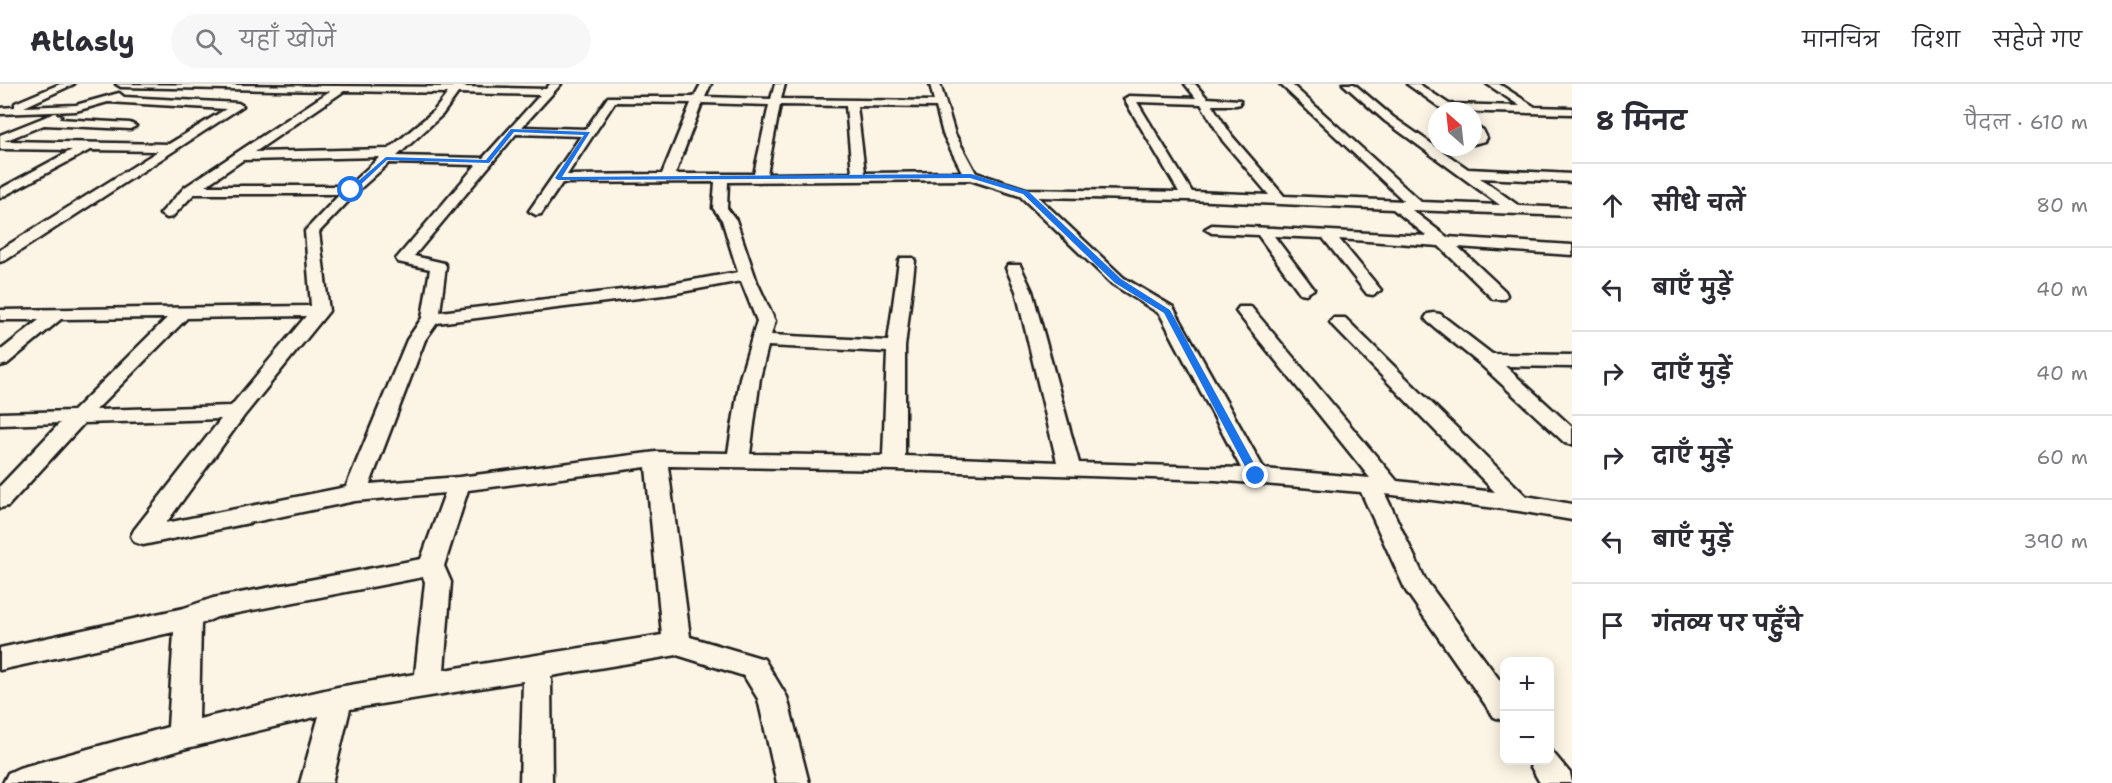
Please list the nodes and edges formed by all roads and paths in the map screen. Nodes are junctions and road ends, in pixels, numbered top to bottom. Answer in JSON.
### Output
{"nodes":[{"id":1,"x":69,"y":84,"type":"edge"},
{"id":2,"x":124,"y":84,"type":"edge"},
{"id":3,"x":190,"y":84,"type":"edge"},
{"id":4,"x":623,"y":84,"type":"edge"},
{"id":5,"x":706,"y":84,"type":"edge"},
{"id":6,"x":780,"y":84,"type":"edge"},
{"id":7,"x":935,"y":84,"type":"edge"},
{"id":8,"x":1190,"y":84,"type":"edge"},
{"id":9,"x":1285,"y":84,"type":"edge"},
{"id":10,"x":1348,"y":84,"type":"edge"},
{"id":11,"x":1412,"y":84,"type":"edge"},
{"id":12,"x":1492,"y":84,"type":"edge"},
{"id":13,"x":154,"y":85,"type":"edge"},
{"id":14,"x":257,"y":86,"type":"edge"},
{"id":15,"x":334,"y":87,"type":"edge"},
{"id":16,"x":458,"y":87,"type":"edge"},
{"id":17,"x":552,"y":88,"type":"edge"},
{"id":18,"x":106,"y":99,"type":"junction"},
{"id":19,"x":612,"y":99,"type":"junction"},
{"id":20,"x":699,"y":100,"type":"junction"},
{"id":21,"x":1204,"y":101,"type":"junction"},
{"id":22,"x":775,"y":102,"type":"junction"},
{"id":23,"x":851,"y":102,"type":"junction"},
{"id":24,"x":1236,"y":102,"type":"dead end"},
{"id":25,"x":1439,"y":102,"type":"edge"},
{"id":26,"x":941,"y":104,"type":"junction"},
{"id":27,"x":76,"y":108,"type":"junction"},
{"id":28,"x":1482,"y":109,"type":"edge"},
{"id":29,"x":4,"y":110,"type":"edge"},
{"id":30,"x":1533,"y":110,"type":"junction"},
{"id":31,"x":1572,"y":111,"type":"edge"},
{"id":32,"x":42,"y":121,"type":"junction"},
{"id":33,"x":130,"y":126,"type":"dead end"},
{"id":34,"x":513,"y":130,"type":"junction"},
{"id":35,"x":588,"y":133,"type":"junction"},
{"id":36,"x":0,"y":139,"type":"edge"},
{"id":37,"x":1428,"y":140,"type":"edge"},
{"id":38,"x":0,"y":145,"type":"edge"},
{"id":39,"x":87,"y":147,"type":"junction"},
{"id":40,"x":172,"y":148,"type":"junction"},
{"id":41,"x":241,"y":156,"type":"junction"},
{"id":42,"x":389,"y":156,"type":"junction"},
{"id":43,"x":1447,"y":156,"type":"edge"},
{"id":44,"x":487,"y":162,"type":"junction"},
{"id":45,"x":1466,"y":173,"type":"junction"},
{"id":46,"x":971,"y":176,"type":"junction"},
{"id":47,"x":760,"y":177,"type":"junction"},
{"id":48,"x":859,"y":177,"type":"junction"},
{"id":49,"x":558,"y":178,"type":"junction"},
{"id":50,"x":667,"y":178,"type":"junction"},
{"id":51,"x":722,"y":178,"type":"junction"},
{"id":52,"x":1572,"y":178,"type":"edge"},
{"id":53,"x":190,"y":190,"type":"junction"},
{"id":54,"x":351,"y":190,"type":"junction"},
{"id":55,"x":1025,"y":193,"type":"junction"},
{"id":56,"x":0,"y":194,"type":"edge"},
{"id":57,"x":1188,"y":196,"type":"junction"},
{"id":58,"x":1279,"y":199,"type":"junction"},
{"id":59,"x":1396,"y":204,"type":"junction"},
{"id":60,"x":1417,"y":205,"type":"junction"},
{"id":61,"x":1515,"y":209,"type":"junction"},
{"id":62,"x":536,"y":211,"type":"dead end"},
{"id":63,"x":1572,"y":212,"type":"edge"},
{"id":64,"x":167,"y":214,"type":"dead end"},
{"id":65,"x":1212,"y":229,"type":"dead end"},
{"id":66,"x":1263,"y":232,"type":"junction"},
{"id":67,"x":1327,"y":234,"type":"junction"},
{"id":68,"x":1444,"y":242,"type":"junction"},
{"id":69,"x":1572,"y":250,"type":"edge"},
{"id":70,"x":0,"y":257,"type":"edge"},
{"id":71,"x":907,"y":261,"type":"dead end"},
{"id":72,"x":1014,"y":268,"type":"dead end"},
{"id":73,"x":747,"y":274,"type":"junction"},
{"id":74,"x":1306,"y":289,"type":"dead end"},
{"id":75,"x":1373,"y":290,"type":"dead end"},
{"id":76,"x":1499,"y":295,"type":"dead end"},
{"id":77,"x":320,"y":311,"type":"junction"},
{"id":78,"x":1245,"y":311,"type":"dead end"},
{"id":79,"x":181,"y":314,"type":"junction"},
{"id":80,"x":0,"y":315,"type":"edge"},
{"id":81,"x":55,"y":316,"type":"junction"},
{"id":82,"x":431,"y":318,"type":"junction"},
{"id":83,"x":1434,"y":318,"type":"dead end"},
{"id":84,"x":1339,"y":322,"type":"dead end"},
{"id":85,"x":761,"y":340,"type":"junction"},
{"id":86,"x":896,"y":347,"type":"junction"},
{"id":87,"x":0,"y":360,"type":"edge"},
{"id":88,"x":1487,"y":360,"type":"junction"},
{"id":89,"x":1572,"y":361,"type":"edge"},
{"id":90,"x":237,"y":412,"type":"junction"},
{"id":91,"x":79,"y":416,"type":"junction"},
{"id":92,"x":0,"y":419,"type":"edge"},
{"id":93,"x":1572,"y":438,"type":"edge"},
{"id":94,"x":656,"y":459,"type":"junction"},
{"id":95,"x":738,"y":460,"type":"junction"},
{"id":96,"x":894,"y":463,"type":"junction"},
{"id":97,"x":1070,"y":471,"type":"junction"},
{"id":98,"x":1256,"y":476,"type":"junction"},
{"id":99,"x":459,"y":484,"type":"junction"},
{"id":100,"x":1379,"y":486,"type":"junction"},
{"id":101,"x":355,"y":493,"type":"junction"},
{"id":102,"x":0,"y":500,"type":"edge"},
{"id":103,"x":1519,"y":503,"type":"junction"},
{"id":104,"x":1572,"y":512,"type":"edge"},
{"id":105,"x":431,"y":566,"type":"junction"},
{"id":106,"x":188,"y":618,"type":"junction"},
{"id":107,"x":677,"y":644,"type":"junction"},
{"id":108,"x":0,"y":659,"type":"edge"},
{"id":109,"x":537,"y":666,"type":"junction"},
{"id":110,"x":428,"y":685,"type":"junction"},
{"id":111,"x":338,"y":699,"type":"junction"},
{"id":112,"x":1500,"y":702,"type":"edge"},
{"id":113,"x":183,"y":736,"type":"junction"},
{"id":114,"x":1545,"y":765,"type":"edge"},
{"id":115,"x":19,"y":783,"type":"edge"},
{"id":116,"x":316,"y":783,"type":"edge"},
{"id":117,"x":536,"y":783,"type":"edge"},
{"id":118,"x":793,"y":783,"type":"edge"},
{"id":119,"x":1558,"y":783,"type":"edge"}],
"edges":[{"from":1,"to":29,"type":"street"},
{"from":2,"to":13,"type":"street"},
{"from":3,"to":13,"type":"street"},
{"from":3,"to":14,"type":"street"},
{"from":4,"to":19,"type":"street"},
{"from":5,"to":20,"type":"street"},
{"from":6,"to":22,"type":"street"},
{"from":7,"to":26,"type":"street"},
{"from":8,"to":21,"type":"street"},
{"from":9,"to":60,"type":"street"},
{"from":10,"to":37,"type":"street"},
{"from":11,"to":25,"type":"street"},
{"from":12,"to":30,"type":"street"},
{"from":13,"to":18,"type":"street"},
{"from":14,"to":15,"type":"street"},
{"from":15,"to":16,"type":"street"},
{"from":15,"to":41,"type":"street"},
{"from":16,"to":17,"type":"street"},
{"from":16,"to":42,"type":"street"},
{"from":17,"to":34,"type":"street"},
{"from":18,"to":27,"type":"street"},
{"from":18,"to":40,"type":"street"},
{"from":19,"to":20,"type":"street"},
{"from":19,"to":35,"type":"street"},
{"from":20,"to":22,"type":"street"},
{"from":20,"to":50,"type":"street"},
{"from":21,"to":24,"type":"street"},
{"from":21,"to":57,"type":"street"},
{"from":21,"to":58,"type":"street"},
{"from":22,"to":23,"type":"street"},
{"from":22,"to":47,"type":"street"},
{"from":23,"to":26,"type":"street"},
{"from":23,"to":48,"type":"street"},
{"from":26,"to":46,"type":"street"},
{"from":27,"to":29,"type":"street"},
{"from":27,"to":32,"type":"street"},
{"from":28,"to":30,"type":"street"},
{"from":30,"to":31,"type":"street"},
{"from":32,"to":33,"type":"street"},
{"from":32,"to":36,"type":"street"},
{"from":34,"to":35,"type":"street"},
{"from":34,"to":44,"type":"street"},
{"from":35,"to":49,"type":"street"},
{"from":38,"to":39,"type":"street"},
{"from":39,"to":40,"type":"street"},
{"from":39,"to":56,"type":"street"},
{"from":40,"to":70,"type":"street"},
{"from":41,"to":42,"type":"street"},
{"from":41,"to":53,"type":"street"},
{"from":42,"to":44,"type":"street"},
{"from":42,"to":54,"type":"street"},
{"from":43,"to":45,"type":"street"},
{"from":44,"to":82,"type":"street"},
{"from":45,"to":52,"type":"street"},
{"from":45,"to":61,"type":"street"},
{"from":46,"to":48,"type":"street"},
{"from":46,"to":55,"type":"street"},
{"from":47,"to":48,"type":"street"},
{"from":47,"to":51,"type":"street"},
{"from":49,"to":50,"type":"street"},
{"from":49,"to":62,"type":"street"},
{"from":50,"to":51,"type":"street"},
{"from":51,"to":73,"type":"street"},
{"from":53,"to":54,"type":"street"},
{"from":53,"to":64,"type":"street"},
{"from":54,"to":77,"type":"street"},
{"from":55,"to":57,"type":"street"},
{"from":55,"to":98,"type":"street"},
{"from":57,"to":58,"type":"street"},
{"from":58,"to":59,"type":"street"},
{"from":59,"to":60,"type":"street"},
{"from":59,"to":68,"type":"street"},
{"from":60,"to":61,"type":"street"},
{"from":61,"to":63,"type":"street"},
{"from":65,"to":66,"type":"street"},
{"from":66,"to":67,"type":"street"},
{"from":66,"to":74,"type":"street"},
{"from":67,"to":68,"type":"street"},
{"from":67,"to":75,"type":"street"},
{"from":68,"to":69,"type":"street"},
{"from":68,"to":76,"type":"street"},
{"from":71,"to":86,"type":"street"},
{"from":72,"to":97,"type":"street"},
{"from":73,"to":82,"type":"street"},
{"from":73,"to":85,"type":"street"},
{"from":77,"to":79,"type":"street"},
{"from":77,"to":90,"type":"street"},
{"from":78,"to":100,"type":"street"},
{"from":79,"to":81,"type":"street"},
{"from":79,"to":91,"type":"street"},
{"from":80,"to":81,"type":"street"},
{"from":81,"to":87,"type":"street"},
{"from":82,"to":101,"type":"street"},
{"from":83,"to":88,"type":"street"},
{"from":84,"to":103,"type":"street"},
{"from":85,"to":86,"type":"street"},
{"from":85,"to":95,"type":"street"},
{"from":86,"to":96,"type":"street"},
{"from":88,"to":89,"type":"street"},
{"from":88,"to":93,"type":"street"},
{"from":90,"to":91,"type":"street"},
{"from":90,"to":101,"type":"street"},
{"from":91,"to":92,"type":"street"},
{"from":91,"to":102,"type":"street"},
{"from":94,"to":95,"type":"street"},
{"from":94,"to":99,"type":"street"},
{"from":94,"to":107,"type":"street"},
{"from":95,"to":96,"type":"street"},
{"from":96,"to":97,"type":"street"},
{"from":97,"to":98,"type":"street"},
{"from":98,"to":100,"type":"street"},
{"from":99,"to":101,"type":"street"},
{"from":99,"to":105,"type":"street"},
{"from":100,"to":103,"type":"street"},
{"from":100,"to":112,"type":"street"},
{"from":103,"to":104,"type":"street"},
{"from":105,"to":106,"type":"street"},
{"from":105,"to":110,"type":"street"},
{"from":106,"to":108,"type":"street"},
{"from":106,"to":113,"type":"street"},
{"from":107,"to":109,"type":"street"},
{"from":107,"to":118,"type":"street"},
{"from":109,"to":110,"type":"street"},
{"from":109,"to":117,"type":"street"},
{"from":110,"to":111,"type":"street"},
{"from":111,"to":113,"type":"street"},
{"from":111,"to":116,"type":"street"},
{"from":113,"to":115,"type":"street"},
{"from":114,"to":119,"type":"street"}]}
